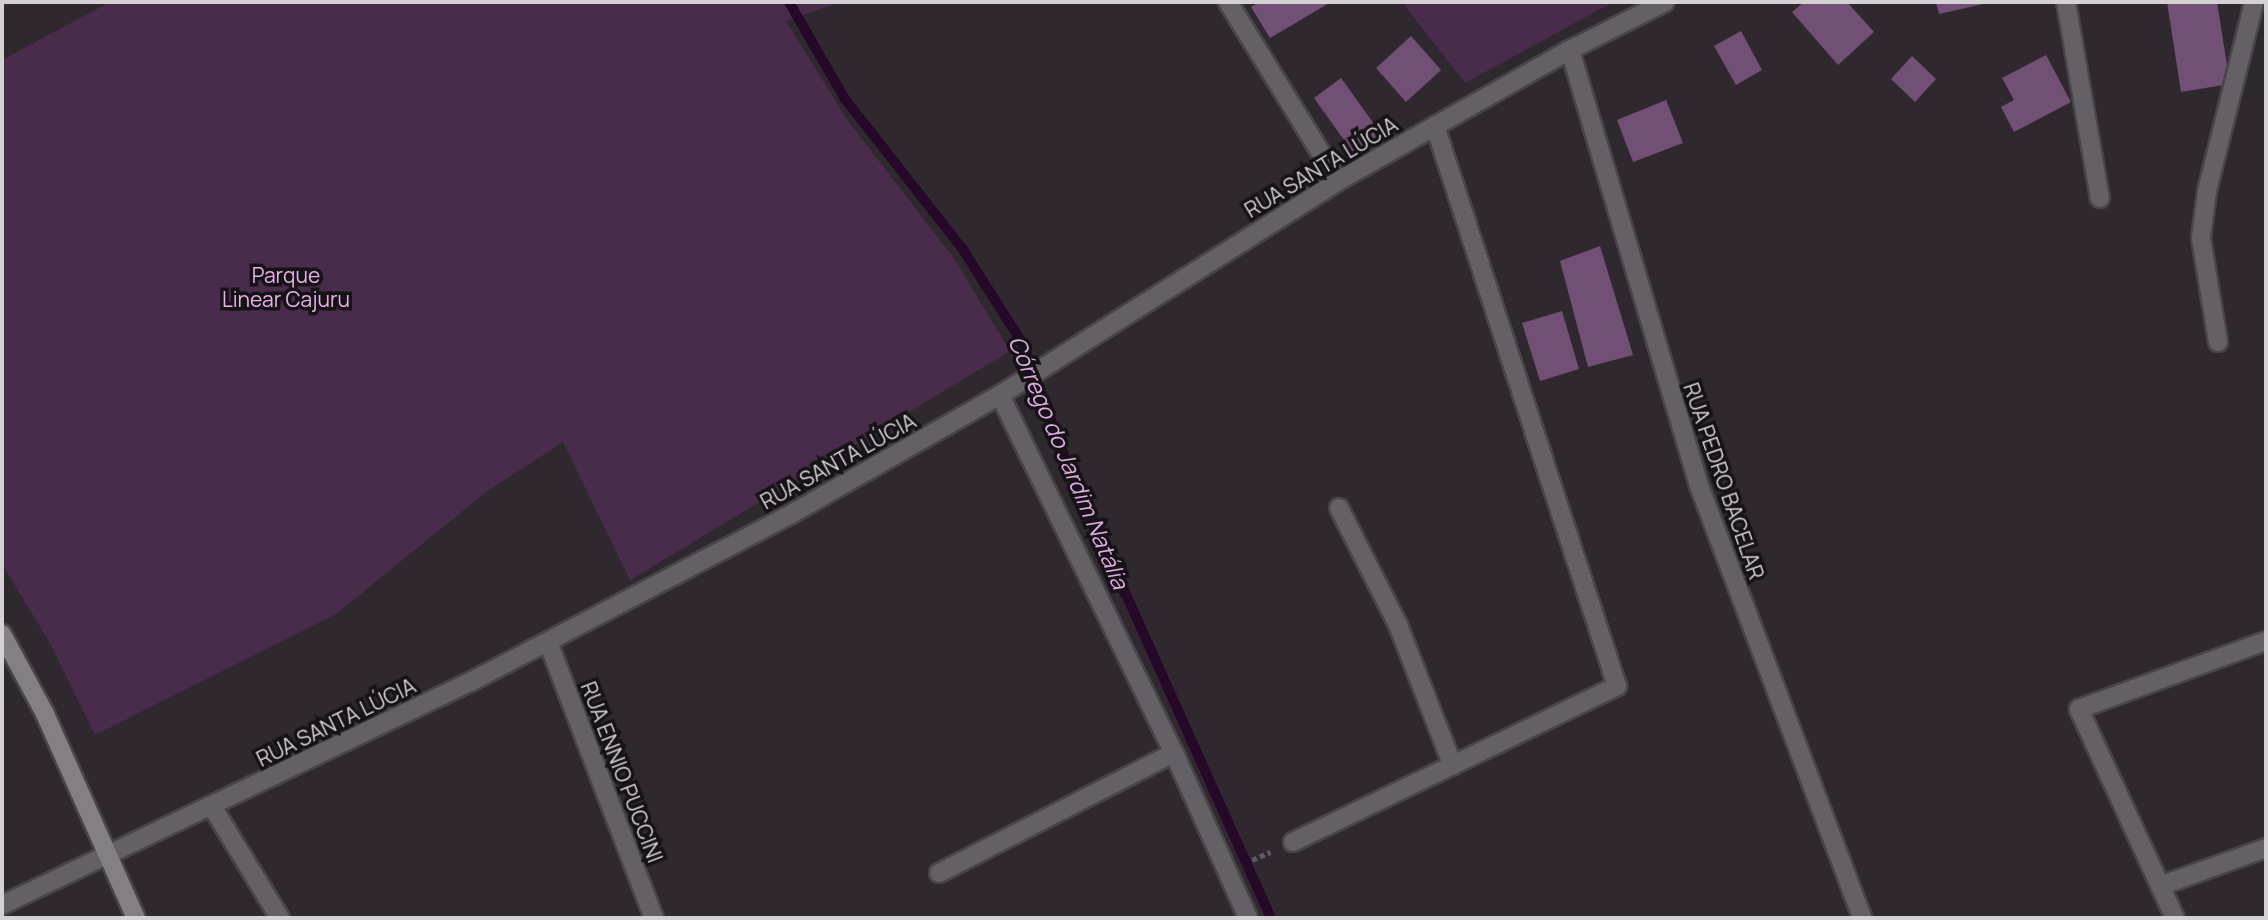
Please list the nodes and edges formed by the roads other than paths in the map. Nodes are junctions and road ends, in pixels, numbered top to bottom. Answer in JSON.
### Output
{"nodes":[{"id":1,"x":1228,"y":2,"type":"edge"},
{"id":2,"x":1665,"y":2,"type":"edge"},
{"id":3,"x":2066,"y":2,"type":"edge"},
{"id":4,"x":2254,"y":2,"type":"edge"},
{"id":5,"x":1570,"y":50,"type":"junction"},
{"id":6,"x":1435,"y":126,"type":"junction"},
{"id":7,"x":1338,"y":181,"type":"junction"},
{"id":8,"x":2100,"y":198,"type":"dead end"},
{"id":9,"x":2218,"y":342,"type":"dead end"},
{"id":10,"x":1000,"y":395,"type":"junction"},
{"id":11,"x":1339,"y":508,"type":"dead end"},
{"id":12,"x":2,"y":634,"type":"edge"},
{"id":13,"x":2266,"y":641,"type":"edge"},
{"id":14,"x":548,"y":642,"type":"junction"},
{"id":15,"x":1174,"y":753,"type":"junction"},
{"id":16,"x":1453,"y":766,"type":"junction"},
{"id":17,"x":213,"y":808,"type":"junction"},
{"id":18,"x":1293,"y":842,"type":"road end"},
{"id":19,"x":2266,"y":848,"type":"edge"},
{"id":20,"x":108,"y":856,"type":"junction"},
{"id":21,"x":939,"y":873,"type":"dead end"},
{"id":22,"x":2160,"y":886,"type":"junction"},
{"id":23,"x":2,"y":905,"type":"edge"},
{"id":24,"x":136,"y":918,"type":"edge"},
{"id":25,"x":280,"y":918,"type":"edge"},
{"id":26,"x":654,"y":918,"type":"edge"},
{"id":27,"x":1248,"y":918,"type":"edge"},
{"id":28,"x":1862,"y":918,"type":"edge"},
{"id":29,"x":2175,"y":918,"type":"edge"}],
"edges":[{"from":1,"to":7,"type":"street"},
{"from":2,"to":5,"type":"street","name":"RUA SANTA LÚCIA"},
{"from":3,"to":8,"type":"street"},
{"from":4,"to":9,"type":"street"},
{"from":5,"to":6,"type":"street","name":"RUA SANTA LÚCIA"},
{"from":5,"to":28,"type":"street","name":"RUA PEDRO BACELAR"},
{"from":6,"to":7,"type":"street","name":"RUA SANTA LÚCIA"},
{"from":6,"to":16,"type":"street"},
{"from":7,"to":10,"type":"street","name":"RUA SANTA LÚCIA"},
{"from":10,"to":14,"type":"street","name":"RUA SANTA LÚCIA"},
{"from":10,"to":15,"type":"street"},
{"from":11,"to":16,"type":"street"},
{"from":12,"to":20,"type":"main road"},
{"from":13,"to":22,"type":"street"},
{"from":14,"to":17,"type":"street","name":"RUA SANTA LÚCIA"},
{"from":14,"to":26,"type":"street","name":"RUA ENNIO PUCCINI"},
{"from":15,"to":21,"type":"street"},
{"from":15,"to":27,"type":"street"},
{"from":16,"to":18,"type":"street"},
{"from":17,"to":20,"type":"street","name":"RUA SANTA LÚCIA"},
{"from":17,"to":25,"type":"street"},
{"from":19,"to":22,"type":"street"},
{"from":20,"to":23,"type":"street","name":"RUA SANTA LÚCIA"},
{"from":20,"to":24,"type":"main road"},
{"from":22,"to":29,"type":"street"}]}
